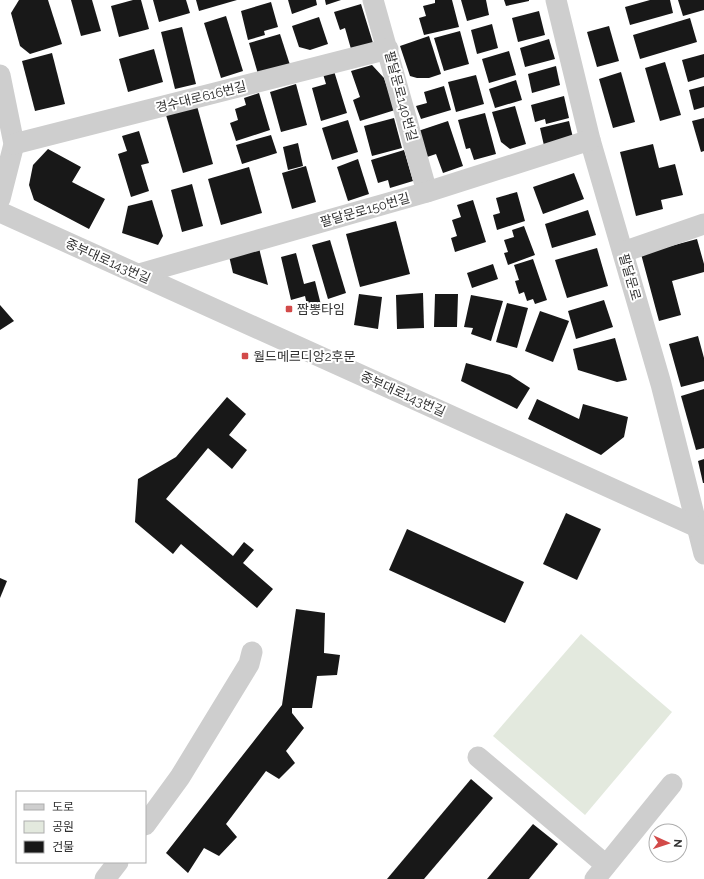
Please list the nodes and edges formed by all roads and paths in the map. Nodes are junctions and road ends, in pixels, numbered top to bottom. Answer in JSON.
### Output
{"nodes":[{"id":1,"x":374,"y":0,"type":"edge"},
{"id":2,"x":556,"y":0,"type":"edge"},
{"id":3,"x":388,"y":49,"type":"junction"},
{"id":4,"x":0,"y":75,"type":"edge"},
{"id":5,"x":590,"y":140,"type":"junction"},
{"id":6,"x":14,"y":144,"type":"junction"},
{"id":7,"x":427,"y":192,"type":"junction"},
{"id":8,"x":0,"y":199,"type":"edge"},
{"id":9,"x":0,"y":212,"type":"edge"},
{"id":10,"x":704,"y":224,"type":"edge"},
{"id":11,"x":623,"y":252,"type":"junction"},
{"id":12,"x":138,"y":274,"type":"junction"},
{"id":13,"x":698,"y":527,"type":"junction"},
{"id":14,"x":704,"y":554,"type":"edge"},
{"id":15,"x":252,"y":652,"type":"dead end"},
{"id":16,"x":478,"y":758,"type":"dead end"},
{"id":17,"x":672,"y":784,"type":"dead end"},
{"id":18,"x":146,"y":824,"type":"edge"},
{"id":19,"x":117,"y":863,"type":"edge"},
{"id":20,"x":600,"y":875,"type":"edge"},
{"id":21,"x":105,"y":879,"type":"edge"}],
"edges":[{"from":1,"to":3,"type":"street","name":"팔달문로140번길"},
{"from":2,"to":5,"type":"street","name":"팔달문로"},
{"from":3,"to":6,"type":"street","name":"경수대로616번길"},
{"from":3,"to":7,"type":"street","name":"팔달문로140번길"},
{"from":4,"to":6,"type":"street"},
{"from":5,"to":7,"type":"street","name":"팔달문로150번길"},
{"from":5,"to":11,"type":"street","name":"팔달문로"},
{"from":6,"to":8,"type":"street"},
{"from":7,"to":12,"type":"street","name":"팔달문로150번길"},
{"from":9,"to":12,"type":"street","name":"중부대로143번길"},
{"from":10,"to":11,"type":"street"},
{"from":11,"to":13,"type":"street","name":"팔달문로"},
{"from":12,"to":13,"type":"street","name":"중부대로143번길"},
{"from":13,"to":14,"type":"street","name":"팔달문로"},
{"from":15,"to":18,"type":"street"},
{"from":16,"to":20,"type":"street"},
{"from":17,"to":20,"type":"street"},
{"from":19,"to":21,"type":"street"}]}
